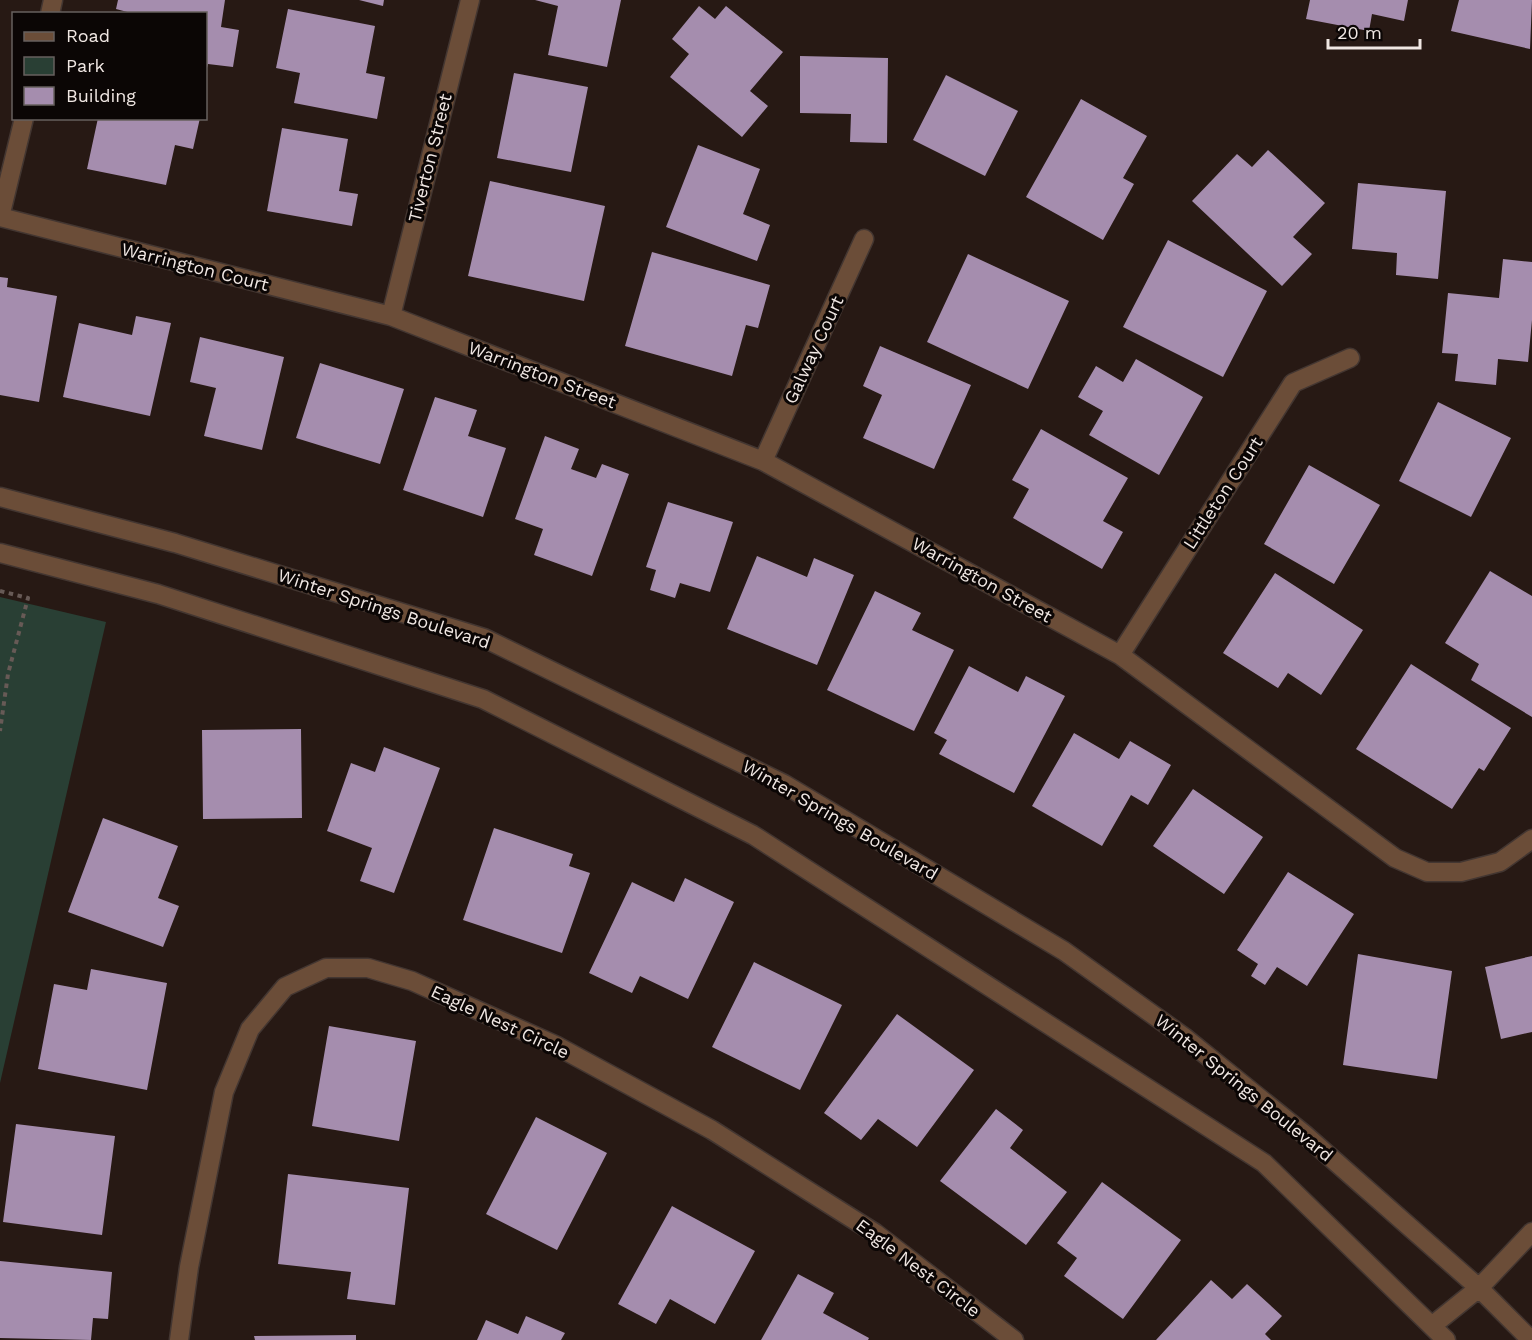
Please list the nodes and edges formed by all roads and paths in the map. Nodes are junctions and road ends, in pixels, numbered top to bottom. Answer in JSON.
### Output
{"nodes":[{"id":1,"x":470,"y":0,"type":"edge"},
{"id":2,"x":24,"y":120,"type":"edge"},
{"id":3,"x":0,"y":217,"type":"edge"},
{"id":4,"x":864,"y":239,"type":"dead end"},
{"id":5,"x":391,"y":316,"type":"junction"},
{"id":6,"x":1350,"y":358,"type":"dead end"},
{"id":7,"x":763,"y":461,"type":"junction"},
{"id":8,"x":0,"y":497,"type":"edge"},
{"id":9,"x":0,"y":553,"type":"edge"},
{"id":10,"x":0,"y":591,"type":"edge"},
{"id":11,"x":1120,"y":655,"type":"junction"},
{"id":12,"x":0,"y":731,"type":"edge"},
{"id":13,"x":1532,"y":839,"type":"edge"},
{"id":14,"x":1532,"y":1232,"type":"edge"},
{"id":15,"x":1479,"y":1288,"type":"junction"},
{"id":16,"x":1433,"y":1325,"type":"junction"},
{"id":17,"x":179,"y":1340,"type":"edge"},
{"id":18,"x":1014,"y":1340,"type":"edge"},
{"id":19,"x":1446,"y":1340,"type":"edge"},
{"id":20,"x":1531,"y":1340,"type":"edge"}],
"edges":[{"from":1,"to":5,"type":"street","name":"Tiverton Street"},
{"from":2,"to":3,"type":"street"},
{"from":3,"to":5,"type":"street","name":"Warrington Court"},
{"from":4,"to":7,"type":"street","name":"Galway Court"},
{"from":5,"to":7,"type":"street","name":"Warrington Street"},
{"from":6,"to":11,"type":"street","name":"Littleton Court"},
{"from":7,"to":11,"type":"street","name":"Warrington Street"},
{"from":8,"to":15,"type":"street","name":"Winter Springs Boulevard"},
{"from":9,"to":16,"type":"street"},
{"from":10,"to":12,"type":"path"},
{"from":11,"to":13,"type":"street","name":"Warrington Street"},
{"from":14,"to":15,"type":"street"},
{"from":15,"to":16,"type":"street"},
{"from":15,"to":20,"type":"street","name":"Winter Springs Boulevard"},
{"from":16,"to":19,"type":"street"},
{"from":17,"to":18,"type":"street","name":"Eagle Nest Circle"}]}
